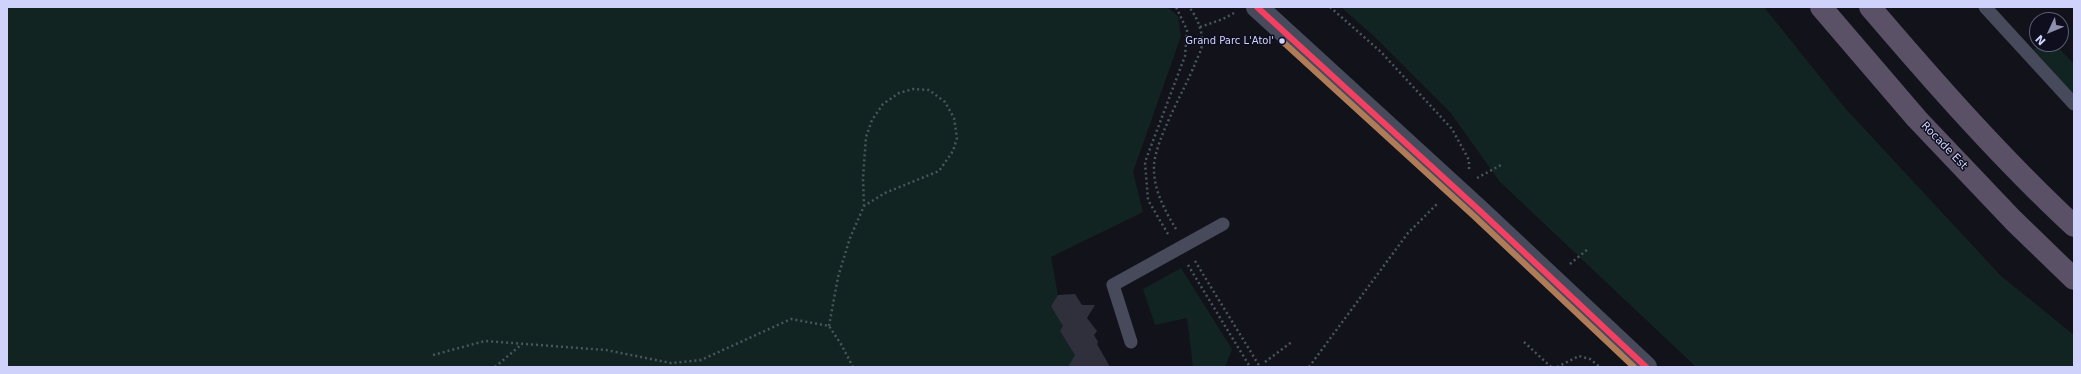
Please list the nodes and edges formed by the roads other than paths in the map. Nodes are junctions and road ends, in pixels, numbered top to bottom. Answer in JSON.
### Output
{"nodes":[{"id":1,"x":1821,"y":7,"type":"edge"},
{"id":2,"x":1870,"y":7,"type":"edge"},
{"id":3,"x":1985,"y":7,"type":"edge"},
{"id":4,"x":1247,"y":9,"type":"edge"},
{"id":5,"x":2074,"y":104,"type":"edge"},
{"id":6,"x":1223,"y":224,"type":"dead end"},
{"id":7,"x":2074,"y":226,"type":"edge"},
{"id":8,"x":2074,"y":279,"type":"edge"},
{"id":9,"x":1131,"y":342,"type":"dead end"},
{"id":10,"x":1646,"y":367,"type":"edge"}],
"edges":[{"from":1,"to":8,"type":"highway","name":"Rocade Est"},
{"from":2,"to":7,"type":"highway"},
{"from":3,"to":5,"type":"lane"},
{"from":4,"to":10,"type":"street"},
{"from":6,"to":9,"type":"lane"}]}
